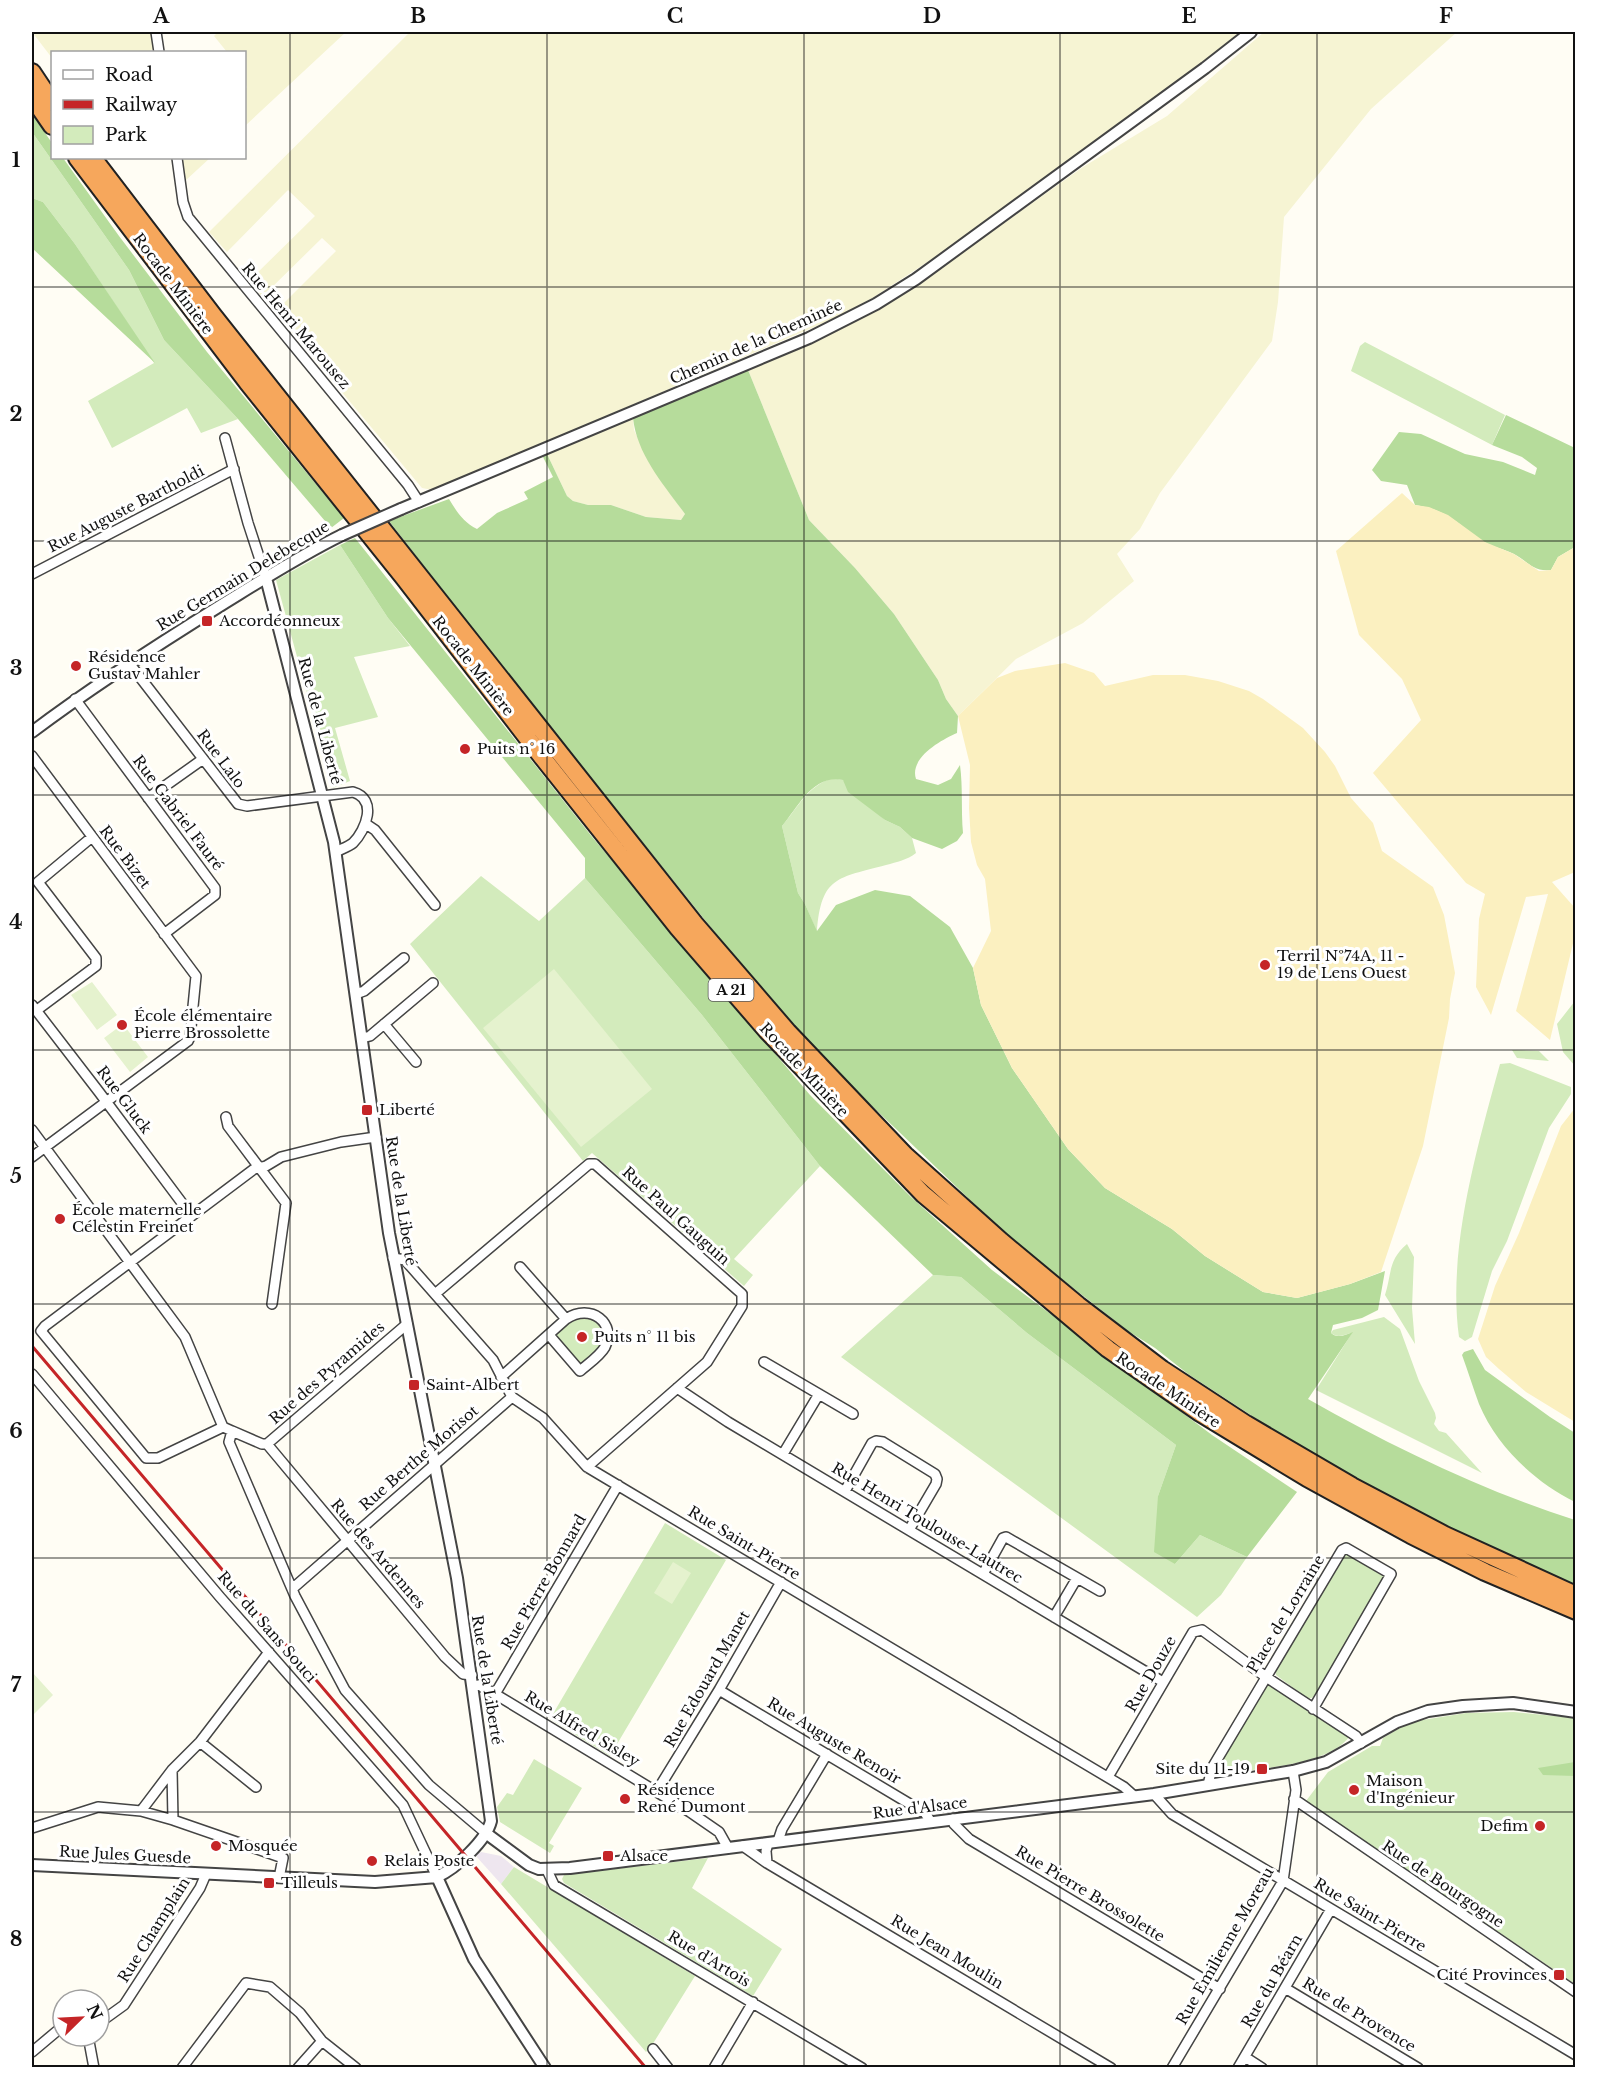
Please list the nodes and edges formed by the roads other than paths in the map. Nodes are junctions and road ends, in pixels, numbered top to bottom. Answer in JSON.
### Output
{"nodes":[{"id":1,"x":156,"y":32,"type":"edge"},
{"id":2,"x":1251,"y":32,"type":"edge"},
{"id":3,"x":159,"y":51,"type":"edge"},
{"id":4,"x":32,"y":72,"type":"edge"},
{"id":5,"x":32,"y":97,"type":"edge"},
{"id":6,"x":51,"y":100,"type":"edge"},
{"id":7,"x":51,"y":125,"type":"edge"},
{"id":8,"x":78,"y":159,"type":"edge"},
{"id":9,"x":94,"y":159,"type":"edge"},
{"id":10,"x":177,"y":159,"type":"edge"},
{"id":11,"x":225,"y":438,"type":"dead end"},
{"id":12,"x":234,"y":469,"type":"junction"},
{"id":13,"x":419,"y":502,"type":"junction"},
{"id":14,"x":32,"y":574,"type":"edge"},
{"id":15,"x":266,"y":578,"type":"junction"},
{"id":16,"x":129,"y":663,"type":"junction"},
{"id":17,"x":75,"y":699,"type":"junction"},
{"id":18,"x":32,"y":732,"type":"edge"},
{"id":19,"x":32,"y":756,"type":"edge"},
{"id":20,"x":202,"y":759,"type":"junction"},
{"id":21,"x":324,"y":796,"type":"junction"},
{"id":22,"x":148,"y":798,"type":"junction"},
{"id":23,"x":366,"y":824,"type":"junction"},
{"id":24,"x":92,"y":837,"type":"junction"},
{"id":25,"x":336,"y":852,"type":"junction"},
{"id":26,"x":435,"y":905,"type":"dead end"},
{"id":27,"x":164,"y":934,"type":"junction"},
{"id":28,"x":404,"y":958,"type":"dead end"},
{"id":29,"x":433,"y":983,"type":"dead end"},
{"id":30,"x":356,"y":994,"type":"junction"},
{"id":31,"x":34,"y":1008,"type":"edge"},
{"id":32,"x":384,"y":1024,"type":"junction"},
{"id":33,"x":362,"y":1038,"type":"junction"},
{"id":34,"x":416,"y":1062,"type":"dead end"},
{"id":35,"x":106,"y":1101,"type":"junction"},
{"id":36,"x":226,"y":1117,"type":"dead end"},
{"id":37,"x":32,"y":1130,"type":"edge"},
{"id":38,"x":376,"y":1137,"type":"junction"},
{"id":39,"x":45,"y":1147,"type":"junction"},
{"id":40,"x":32,"y":1157,"type":"edge"},
{"id":41,"x":259,"y":1167,"type":"junction"},
{"id":42,"x":191,"y":1215,"type":"junction"},
{"id":43,"x":393,"y":1258,"type":"junction"},
{"id":44,"x":130,"y":1263,"type":"junction"},
{"id":45,"x":520,"y":1267,"type":"dead end"},
{"id":46,"x":435,"y":1294,"type":"junction"},
{"id":47,"x":272,"y":1304,"type":"dead end"},
{"id":48,"x":566,"y":1319,"type":"junction"},
{"id":49,"x":407,"y":1323,"type":"junction"},
{"id":50,"x":549,"y":1335,"type":"junction"},
{"id":51,"x":764,"y":1362,"type":"dead end"},
{"id":52,"x":32,"y":1374,"type":"edge"},
{"id":53,"x":501,"y":1377,"type":"junction"},
{"id":54,"x":677,"y":1388,"type":"junction"},
{"id":55,"x":819,"y":1394,"type":"junction"},
{"id":56,"x":512,"y":1397,"type":"junction"},
{"id":57,"x":853,"y":1414,"type":"dead end"},
{"id":58,"x":223,"y":1427,"type":"junction"},
{"id":59,"x":232,"y":1431,"type":"junction"},
{"id":60,"x":267,"y":1444,"type":"junction"},
{"id":61,"x":783,"y":1454,"type":"junction"},
{"id":62,"x":435,"y":1465,"type":"junction"},
{"id":63,"x":587,"y":1467,"type":"junction"},
{"id":64,"x":618,"y":1485,"type":"junction"},
{"id":65,"x":845,"y":1491,"type":"junction"},
{"id":66,"x":909,"y":1530,"type":"junction"},
{"id":67,"x":348,"y":1541,"type":"junction"},
{"id":68,"x":983,"y":1574,"type":"junction"},
{"id":69,"x":1077,"y":1578,"type":"junction"},
{"id":70,"x":781,"y":1582,"type":"junction"},
{"id":71,"x":292,"y":1589,"type":"junction"},
{"id":72,"x":1100,"y":1591,"type":"dead end"},
{"id":73,"x":1575,"y":1595,"type":"edge"},
{"id":74,"x":1575,"y":1611,"type":"edge"},
{"id":75,"x":1054,"y":1617,"type":"junction"},
{"id":76,"x":268,"y":1652,"type":"junction"},
{"id":77,"x":1266,"y":1677,"type":"junction"},
{"id":78,"x":472,"y":1680,"type":"junction"},
{"id":79,"x":1163,"y":1682,"type":"junction"},
{"id":80,"x":719,"y":1690,"type":"junction"},
{"id":81,"x":495,"y":1694,"type":"junction"},
{"id":82,"x":1313,"y":1709,"type":"junction"},
{"id":83,"x":1575,"y":1712,"type":"edge"},
{"id":84,"x":200,"y":1742,"type":"junction"},
{"id":85,"x":1361,"y":1743,"type":"junction"},
{"id":86,"x":827,"y":1754,"type":"junction"},
{"id":87,"x":172,"y":1770,"type":"junction"},
{"id":88,"x":1293,"y":1771,"type":"junction"},
{"id":89,"x":1108,"y":1778,"type":"junction"},
{"id":90,"x":1208,"y":1785,"type":"junction"},
{"id":91,"x":256,"y":1787,"type":"dead end"},
{"id":92,"x":657,"y":1791,"type":"junction"},
{"id":93,"x":1154,"y":1794,"type":"junction"},
{"id":94,"x":1134,"y":1796,"type":"junction"},
{"id":95,"x":1294,"y":1799,"type":"junction"},
{"id":96,"x":141,"y":1811,"type":"junction"},
{"id":97,"x":953,"y":1819,"type":"junction"},
{"id":98,"x":173,"y":1820,"type":"junction"},
{"id":99,"x":931,"y":1822,"type":"junction"},
{"id":100,"x":32,"y":1828,"type":"edge"},
{"id":101,"x":487,"y":1834,"type":"junction"},
{"id":102,"x":773,"y":1842,"type":"junction"},
{"id":103,"x":743,"y":1846,"type":"junction"},
{"id":104,"x":728,"y":1848,"type":"junction"},
{"id":105,"x":767,"y":1863,"type":"junction"},
{"id":106,"x":32,"y":1865,"type":"edge"},
{"id":107,"x":547,"y":1870,"type":"junction"},
{"id":108,"x":206,"y":1874,"type":"junction"},
{"id":109,"x":437,"y":1877,"type":"junction"},
{"id":110,"x":279,"y":1878,"type":"junction"},
{"id":111,"x":1283,"y":1881,"type":"junction"},
{"id":112,"x":1331,"y":1910,"type":"junction"},
{"id":113,"x":1285,"y":1988,"type":"junction"},
{"id":114,"x":1220,"y":1989,"type":"junction"},
{"id":115,"x":1575,"y":1992,"type":"edge"},
{"id":116,"x":753,"y":2002,"type":"junction"},
{"id":117,"x":111,"y":2014,"type":"edge"},
{"id":118,"x":51,"y":2036,"type":"edge"},
{"id":119,"x":322,"y":2041,"type":"junction"},
{"id":120,"x":90,"y":2048,"type":"edge"},
{"id":121,"x":653,"y":2049,"type":"dead end"},
{"id":122,"x":32,"y":2052,"type":"edge"},
{"id":123,"x":1575,"y":2055,"type":"edge"},
{"id":124,"x":1245,"y":2057,"type":"junction"},
{"id":125,"x":94,"y":2067,"type":"edge"},
{"id":126,"x":182,"y":2067,"type":"edge"},
{"id":127,"x":298,"y":2067,"type":"edge"},
{"id":128,"x":356,"y":2067,"type":"edge"},
{"id":129,"x":545,"y":2067,"type":"edge"},
{"id":130,"x":668,"y":2067,"type":"edge"},
{"id":131,"x":714,"y":2067,"type":"edge"},
{"id":132,"x":862,"y":2067,"type":"edge"},
{"id":133,"x":1111,"y":2067,"type":"edge"},
{"id":134,"x":1172,"y":2067,"type":"edge"},
{"id":135,"x":1238,"y":2067,"type":"edge"},
{"id":136,"x":1262,"y":2067,"type":"edge"},
{"id":137,"x":1418,"y":2067,"type":"edge"}],
"edges":[{"from":1,"to":3,"type":"street"},
{"from":2,"to":13,"type":"street","name":"Chemin de la Cheminée"},
{"from":4,"to":6,"type":"highway"},
{"from":5,"to":7,"type":"highway"},
{"from":8,"to":74,"type":"highway","name":"Rocade Minière","number":"A 21"},
{"from":9,"to":73,"type":"highway","name":"Rocade Minière","number":"A 21"},
{"from":10,"to":13,"type":"street","name":"Rue Henri Marousez"},
{"from":11,"to":12,"type":"street","name":"Rue de la Liberté"},
{"from":12,"to":14,"type":"street","name":"Rue Auguste Bartholdi"},
{"from":12,"to":15,"type":"street","name":"Rue de la Liberté"},
{"from":13,"to":15,"type":"street","name":"Rue Germain Delebecque","bridge":true},
{"from":15,"to":16,"type":"street","name":"Rue Germain Delebecque"},
{"from":15,"to":21,"type":"street","name":"Rue de la Liberté"},
{"from":16,"to":17,"type":"street","name":"Rue Germain Delebecque"},
{"from":16,"to":20,"type":"street","name":"Rue Lalo"},
{"from":17,"to":18,"type":"street","name":"Rue Germain Delebecque"},
{"from":17,"to":22,"type":"street","name":"Rue Gabriel Fauré"},
{"from":19,"to":24,"type":"street","name":"Rue Bizet"},
{"from":20,"to":21,"type":"street","name":"Rue Lalo"},
{"from":20,"to":22,"type":"street"},
{"from":21,"to":23,"type":"street"},
{"from":21,"to":25,"type":"street","name":"Rue de la Liberté"},
{"from":22,"to":27,"type":"street","name":"Rue Gabriel Fauré"},
{"from":23,"to":25,"type":"street"},
{"from":23,"to":26,"type":"street"},
{"from":24,"to":27,"type":"street","name":"Rue Bizet"},
{"from":24,"to":31,"type":"street"},
{"from":25,"to":30,"type":"street","name":"Rue de la Liberté"},
{"from":27,"to":35,"type":"street","name":"Rue Bizet"},
{"from":28,"to":30,"type":"street"},
{"from":29,"to":32,"type":"street"},
{"from":30,"to":33,"type":"street","name":"Rue de la Liberté"},
{"from":31,"to":35,"type":"street","name":"Rue Gluck"},
{"from":32,"to":33,"type":"street"},
{"from":32,"to":34,"type":"street"},
{"from":33,"to":38,"type":"street","name":"Rue de la Liberté"},
{"from":35,"to":39,"type":"street"},
{"from":35,"to":42,"type":"street","name":"Rue Gluck"},
{"from":36,"to":41,"type":"street"},
{"from":37,"to":39,"type":"street"},
{"from":38,"to":41,"type":"street"},
{"from":38,"to":43,"type":"street","name":"Rue de la Liberté"},
{"from":39,"to":40,"type":"street"},
{"from":39,"to":44,"type":"street"},
{"from":41,"to":42,"type":"street"},
{"from":41,"to":47,"type":"street"},
{"from":42,"to":44,"type":"street"},
{"from":43,"to":46,"type":"street","name":"Rue Saint-Pierre"},
{"from":43,"to":49,"type":"street","name":"Rue de la Liberté"},
{"from":44,"to":58,"type":"street"},
{"from":44,"to":58,"type":"street"},
{"from":45,"to":48,"type":"street"},
{"from":46,"to":53,"type":"street","name":"Rue Saint-Pierre"},
{"from":46,"to":54,"type":"street","name":"Rue Paul Gauguin"},
{"from":48,"to":50,"type":"street"},
{"from":48,"to":50,"type":"street"},
{"from":49,"to":60,"type":"street","name":"Rue des Pyramides"},
{"from":49,"to":62,"type":"street","name":"Rue de la Liberté"},
{"from":50,"to":53,"type":"street"},
{"from":51,"to":55,"type":"street"},
{"from":52,"to":76,"type":"street","name":"Rue du Sans Souci"},
{"from":53,"to":56,"type":"street","name":"Rue Saint-Pierre"},
{"from":54,"to":61,"type":"street","name":"Rue Henri Toulouse-Lautrec"},
{"from":54,"to":63,"type":"street"},
{"from":55,"to":57,"type":"street"},
{"from":55,"to":61,"type":"street"},
{"from":56,"to":62,"type":"street","name":"Rue Berthe Morisot"},
{"from":56,"to":63,"type":"street","name":"Rue Saint-Pierre"},
{"from":58,"to":59,"type":"street","name":"Rue des Pyramides"},
{"from":59,"to":60,"type":"street","name":"Rue des Pyramides"},
{"from":59,"to":71,"type":"street"},
{"from":60,"to":67,"type":"street","name":"Rue des Ardennes"},
{"from":61,"to":65,"type":"street","name":"Rue Henri Toulouse-Lautrec"},
{"from":62,"to":67,"type":"street","name":"Rue Berthe Morisot"},
{"from":62,"to":78,"type":"street","name":"Rue de la Liberté"},
{"from":63,"to":64,"type":"street","name":"Rue Saint-Pierre"},
{"from":64,"to":70,"type":"street","name":"Rue Saint-Pierre"},
{"from":64,"to":81,"type":"street","name":"Rue Pierre Bonnard"},
{"from":65,"to":66,"type":"street","name":"Rue Henri Toulouse-Lautrec"},
{"from":65,"to":66,"type":"street"},
{"from":66,"to":68,"type":"street","name":"Rue Henri Toulouse-Lautrec"},
{"from":67,"to":71,"type":"street","name":"Rue Berthe Morisot"},
{"from":67,"to":78,"type":"street","name":"Rue des Ardennes"},
{"from":68,"to":69,"type":"street"},
{"from":68,"to":75,"type":"street","name":"Rue Henri Toulouse-Lautrec"},
{"from":69,"to":72,"type":"street"},
{"from":69,"to":75,"type":"street"},
{"from":70,"to":80,"type":"street","name":"Rue Edouard Manet"},
{"from":70,"to":89,"type":"street","name":"Rue Saint-Pierre"},
{"from":71,"to":101,"type":"street"},
{"from":75,"to":79,"type":"street","name":"Rue Henri Toulouse-Lautrec"},
{"from":76,"to":84,"type":"street"},
{"from":76,"to":109,"type":"street","name":"Rue du Sans Souci"},
{"from":77,"to":79,"type":"street","name":"Rue Douze"},
{"from":77,"to":82,"type":"street","name":"Rue Douze"},
{"from":77,"to":82,"type":"street","name":"Place de Lorraine"},
{"from":77,"to":90,"type":"street","name":"Place de Lorraine"},
{"from":78,"to":81,"type":"street","name":"Rue Alfred Sisley"},
{"from":78,"to":101,"type":"street","name":"Rue de la Liberté"},
{"from":79,"to":89,"type":"street","name":"Rue Douze"},
{"from":80,"to":86,"type":"street","name":"Rue Auguste Renoir"},
{"from":80,"to":92,"type":"street","name":"Rue Edouard Manet"},
{"from":81,"to":92,"type":"street","name":"Rue Alfred Sisley"},
{"from":82,"to":85,"type":"street","name":"Rue Douze"},
{"from":83,"to":85,"type":"street","name":"Rue d'Alsace"},
{"from":84,"to":87,"type":"street"},
{"from":84,"to":91,"type":"street"},
{"from":85,"to":88,"type":"street","name":"Rue d'Alsace"},
{"from":86,"to":99,"type":"street","name":"Rue Auguste Renoir"},
{"from":86,"to":102,"type":"street"},
{"from":87,"to":96,"type":"street"},
{"from":87,"to":98,"type":"street"},
{"from":88,"to":90,"type":"street","name":"Rue d'Alsace"},
{"from":88,"to":95,"type":"street","name":"Rue Emilienne Moreau"},
{"from":89,"to":94,"type":"street","name":"Rue Saint-Pierre"},
{"from":90,"to":93,"type":"street","name":"Rue d'Alsace"},
{"from":92,"to":104,"type":"street","name":"Rue Alfred Sisley"},
{"from":93,"to":94,"type":"street","name":"Rue d'Alsace"},
{"from":93,"to":111,"type":"street","name":"Rue Saint-Pierre"},
{"from":94,"to":97,"type":"street","name":"Rue d'Alsace"},
{"from":95,"to":111,"type":"street","name":"Rue Emilienne Moreau"},
{"from":95,"to":115,"type":"street","name":"Rue de Bourgogne"},
{"from":96,"to":98,"type":"street"},
{"from":96,"to":100,"type":"street"},
{"from":97,"to":99,"type":"street","name":"Rue d'Alsace"},
{"from":97,"to":114,"type":"street","name":"Rue Pierre Brossolette"},
{"from":98,"to":110,"type":"street"},
{"from":99,"to":102,"type":"street","name":"Rue d'Alsace"},
{"from":101,"to":107,"type":"street"},
{"from":101,"to":109,"type":"street"},
{"from":102,"to":103,"type":"street","name":"Rue d'Alsace"},
{"from":102,"to":105,"type":"street"},
{"from":103,"to":104,"type":"street","name":"Rue d'Alsace"},
{"from":103,"to":105,"type":"street","name":"Rue Jean Moulin"},
{"from":104,"to":107,"type":"street","name":"Rue d'Alsace"},
{"from":105,"to":133,"type":"street","name":"Rue Jean Moulin"},
{"from":106,"to":108,"type":"street","name":"Rue Jules Guesde"},
{"from":107,"to":116,"type":"street","name":"Rue d'Artois"},
{"from":108,"to":110,"type":"street","name":"Rue Jules Guesde"},
{"from":108,"to":117,"type":"street","name":"Rue Champlain"},
{"from":109,"to":110,"type":"street","name":"Rue Jules Guesde"},
{"from":109,"to":129,"type":"street"},
{"from":111,"to":112,"type":"street","name":"Rue Saint-Pierre"},
{"from":111,"to":114,"type":"street","name":"Rue Emilienne Moreau"},
{"from":112,"to":113,"type":"street","name":"Rue du Béarn"},
{"from":112,"to":123,"type":"street","name":"Rue Saint-Pierre"},
{"from":113,"to":124,"type":"street","name":"Rue du Béarn"},
{"from":113,"to":137,"type":"street","name":"Rue de Provence"},
{"from":114,"to":134,"type":"street","name":"Rue Emilienne Moreau"},
{"from":116,"to":131,"type":"street"},
{"from":116,"to":132,"type":"street","name":"Rue d'Artois"},
{"from":118,"to":122,"type":"street"},
{"from":119,"to":126,"type":"street"},
{"from":119,"to":127,"type":"street"},
{"from":119,"to":128,"type":"street"},
{"from":120,"to":125,"type":"street"},
{"from":121,"to":130,"type":"street"},
{"from":124,"to":135,"type":"street","name":"Rue du Béarn"},
{"from":124,"to":136,"type":"street"}]}
